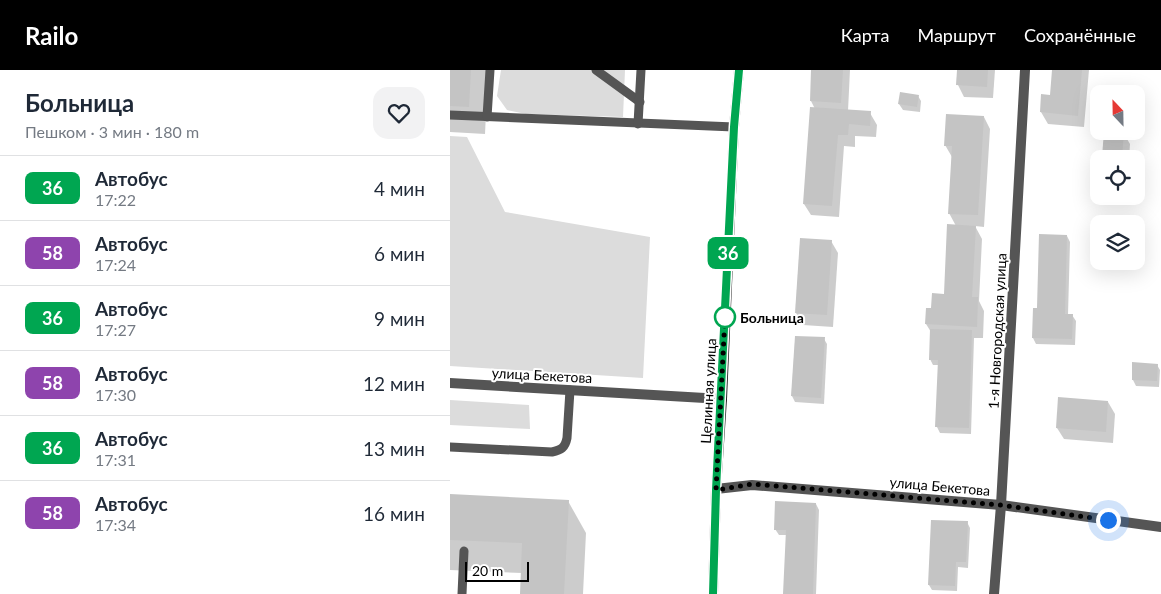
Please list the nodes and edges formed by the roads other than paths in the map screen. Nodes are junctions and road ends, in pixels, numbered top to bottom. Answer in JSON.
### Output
{"nodes":[{"id":1,"x":490,"y":70,"type":"edge"},
{"id":2,"x":596,"y":70,"type":"edge"},
{"id":3,"x":641,"y":70,"type":"edge"},
{"id":4,"x":739,"y":70,"type":"edge"},
{"id":5,"x":1025,"y":70,"type":"edge"},
{"id":6,"x":640,"y":102,"type":"junction"},
{"id":7,"x":450,"y":115,"type":"edge"},
{"id":8,"x":487,"y":117,"type":"junction"},
{"id":9,"x":638,"y":124,"type":"junction"},
{"id":10,"x":734,"y":127,"type":"junction"},
{"id":11,"x":450,"y":383,"type":"edge"},
{"id":12,"x":570,"y":390,"type":"junction"},
{"id":13,"x":722,"y":399,"type":"junction"},
{"id":14,"x":450,"y":447,"type":"edge"},
{"id":15,"x":716,"y":490,"type":"junction"},
{"id":16,"x":1001,"y":505,"type":"junction"},
{"id":17,"x":1161,"y":527,"type":"edge"},
{"id":18,"x":464,"y":551,"type":"dead end"},
{"id":19,"x":462,"y":594,"type":"edge"},
{"id":20,"x":713,"y":594,"type":"edge"},
{"id":21,"x":994,"y":594,"type":"edge"}],
"edges":[{"from":1,"to":8,"type":"lane"},
{"from":2,"to":6,"type":"lane"},
{"from":3,"to":6,"type":"lane"},
{"from":4,"to":10,"type":"main road","name":"Целинная улица"},
{"from":5,"to":16,"type":"street","name":"1-я Новгородская улица"},
{"from":6,"to":9,"type":"lane"},
{"from":7,"to":8,"type":"lane"},
{"from":8,"to":9,"type":"lane"},
{"from":9,"to":10,"type":"lane"},
{"from":10,"to":13,"type":"main road","name":"Целинная улица"},
{"from":11,"to":12,"type":"street","name":"улица Бекетова"},
{"from":12,"to":13,"type":"street","name":"улица Бекетова"},
{"from":12,"to":14,"type":"lane"},
{"from":13,"to":15,"type":"main road","name":"Целинная улица"},
{"from":15,"to":16,"type":"street","name":"улица Бекетова"},
{"from":15,"to":20,"type":"main road","name":"Целинная улица"},
{"from":16,"to":17,"type":"street","name":"улица Бекетова"},
{"from":16,"to":21,"type":"street","name":"1-я Новгородская улица"},
{"from":18,"to":19,"type":"lane"}]}
